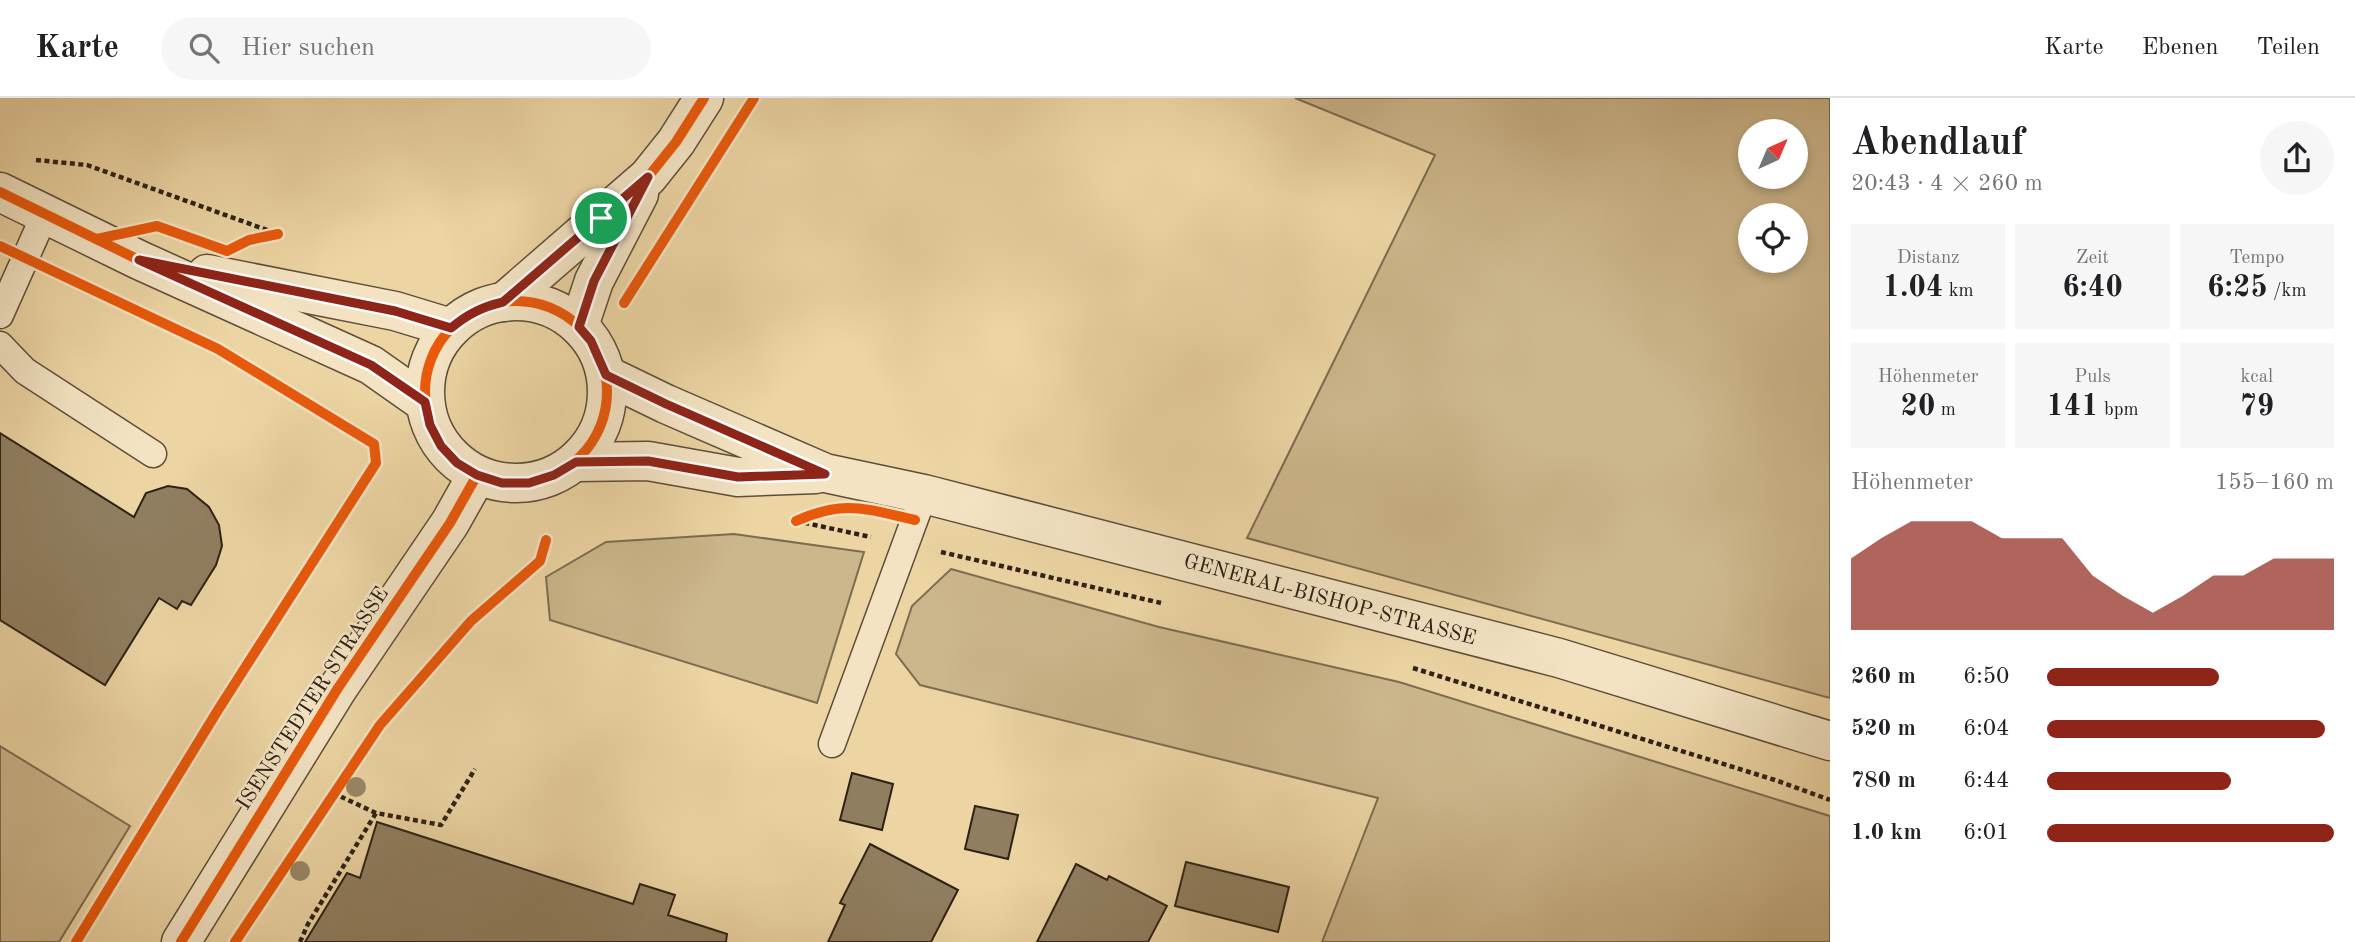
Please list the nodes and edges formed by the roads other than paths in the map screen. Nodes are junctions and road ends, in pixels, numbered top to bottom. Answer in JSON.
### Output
{"nodes":[{"id":1,"x":704,"y":98,"type":"edge"},
{"id":2,"x":648,"y":177,"type":"junction"},
{"id":3,"x":0,"y":192,"type":"edge"},
{"id":4,"x":45,"y":214,"type":"junction"},
{"id":5,"x":139,"y":260,"type":"junction"},
{"id":6,"x":503,"y":302,"type":"junction"},
{"id":7,"x":0,"y":315,"type":"edge"},
{"id":8,"x":579,"y":327,"type":"junction"},
{"id":9,"x":451,"y":328,"type":"junction"},
{"id":10,"x":0,"y":345,"type":"edge"},
{"id":11,"x":606,"y":375,"type":"junction"},
{"id":12,"x":425,"y":402,"type":"junction"},
{"id":13,"x":153,"y":454,"type":"dead end"},
{"id":14,"x":576,"y":462,"type":"junction"},
{"id":15,"x":825,"y":474,"type":"junction"},
{"id":16,"x":477,"y":475,"type":"junction"},
{"id":17,"x":924,"y":494,"type":"junction"},
{"id":18,"x":1830,"y":741,"type":"edge"},
{"id":19,"x":832,"y":744,"type":"dead end"},
{"id":20,"x":181,"y":942,"type":"edge"}],
"edges":[{"from":1,"to":2,"type":"street"},
{"from":2,"to":6,"type":"street"},
{"from":2,"to":8,"type":"street"},
{"from":3,"to":4,"type":"street"},
{"from":4,"to":5,"type":"street"},
{"from":4,"to":7,"type":"lane"},
{"from":5,"to":9,"type":"street"},
{"from":5,"to":12,"type":"street"},
{"from":6,"to":8,"type":"street"},
{"from":6,"to":9,"type":"street"},
{"from":8,"to":11,"type":"street"},
{"from":9,"to":12,"type":"street"},
{"from":10,"to":13,"type":"lane"},
{"from":11,"to":14,"type":"street"},
{"from":11,"to":15,"type":"street","name":"GENERAL-BISHOP-STRASSE"},
{"from":12,"to":16,"type":"street"},
{"from":14,"to":15,"type":"street","name":"GENERAL-BISHOP-STRASSE"},
{"from":14,"to":16,"type":"street"},
{"from":15,"to":17,"type":"street","name":"GENERAL-BISHOP-STRASSE"},
{"from":16,"to":20,"type":"street","name":"ISENSTEDTER STRASSE"},
{"from":17,"to":18,"type":"street","name":"GENERAL-BISHOP-STRASSE"},
{"from":17,"to":19,"type":"lane"}]}
